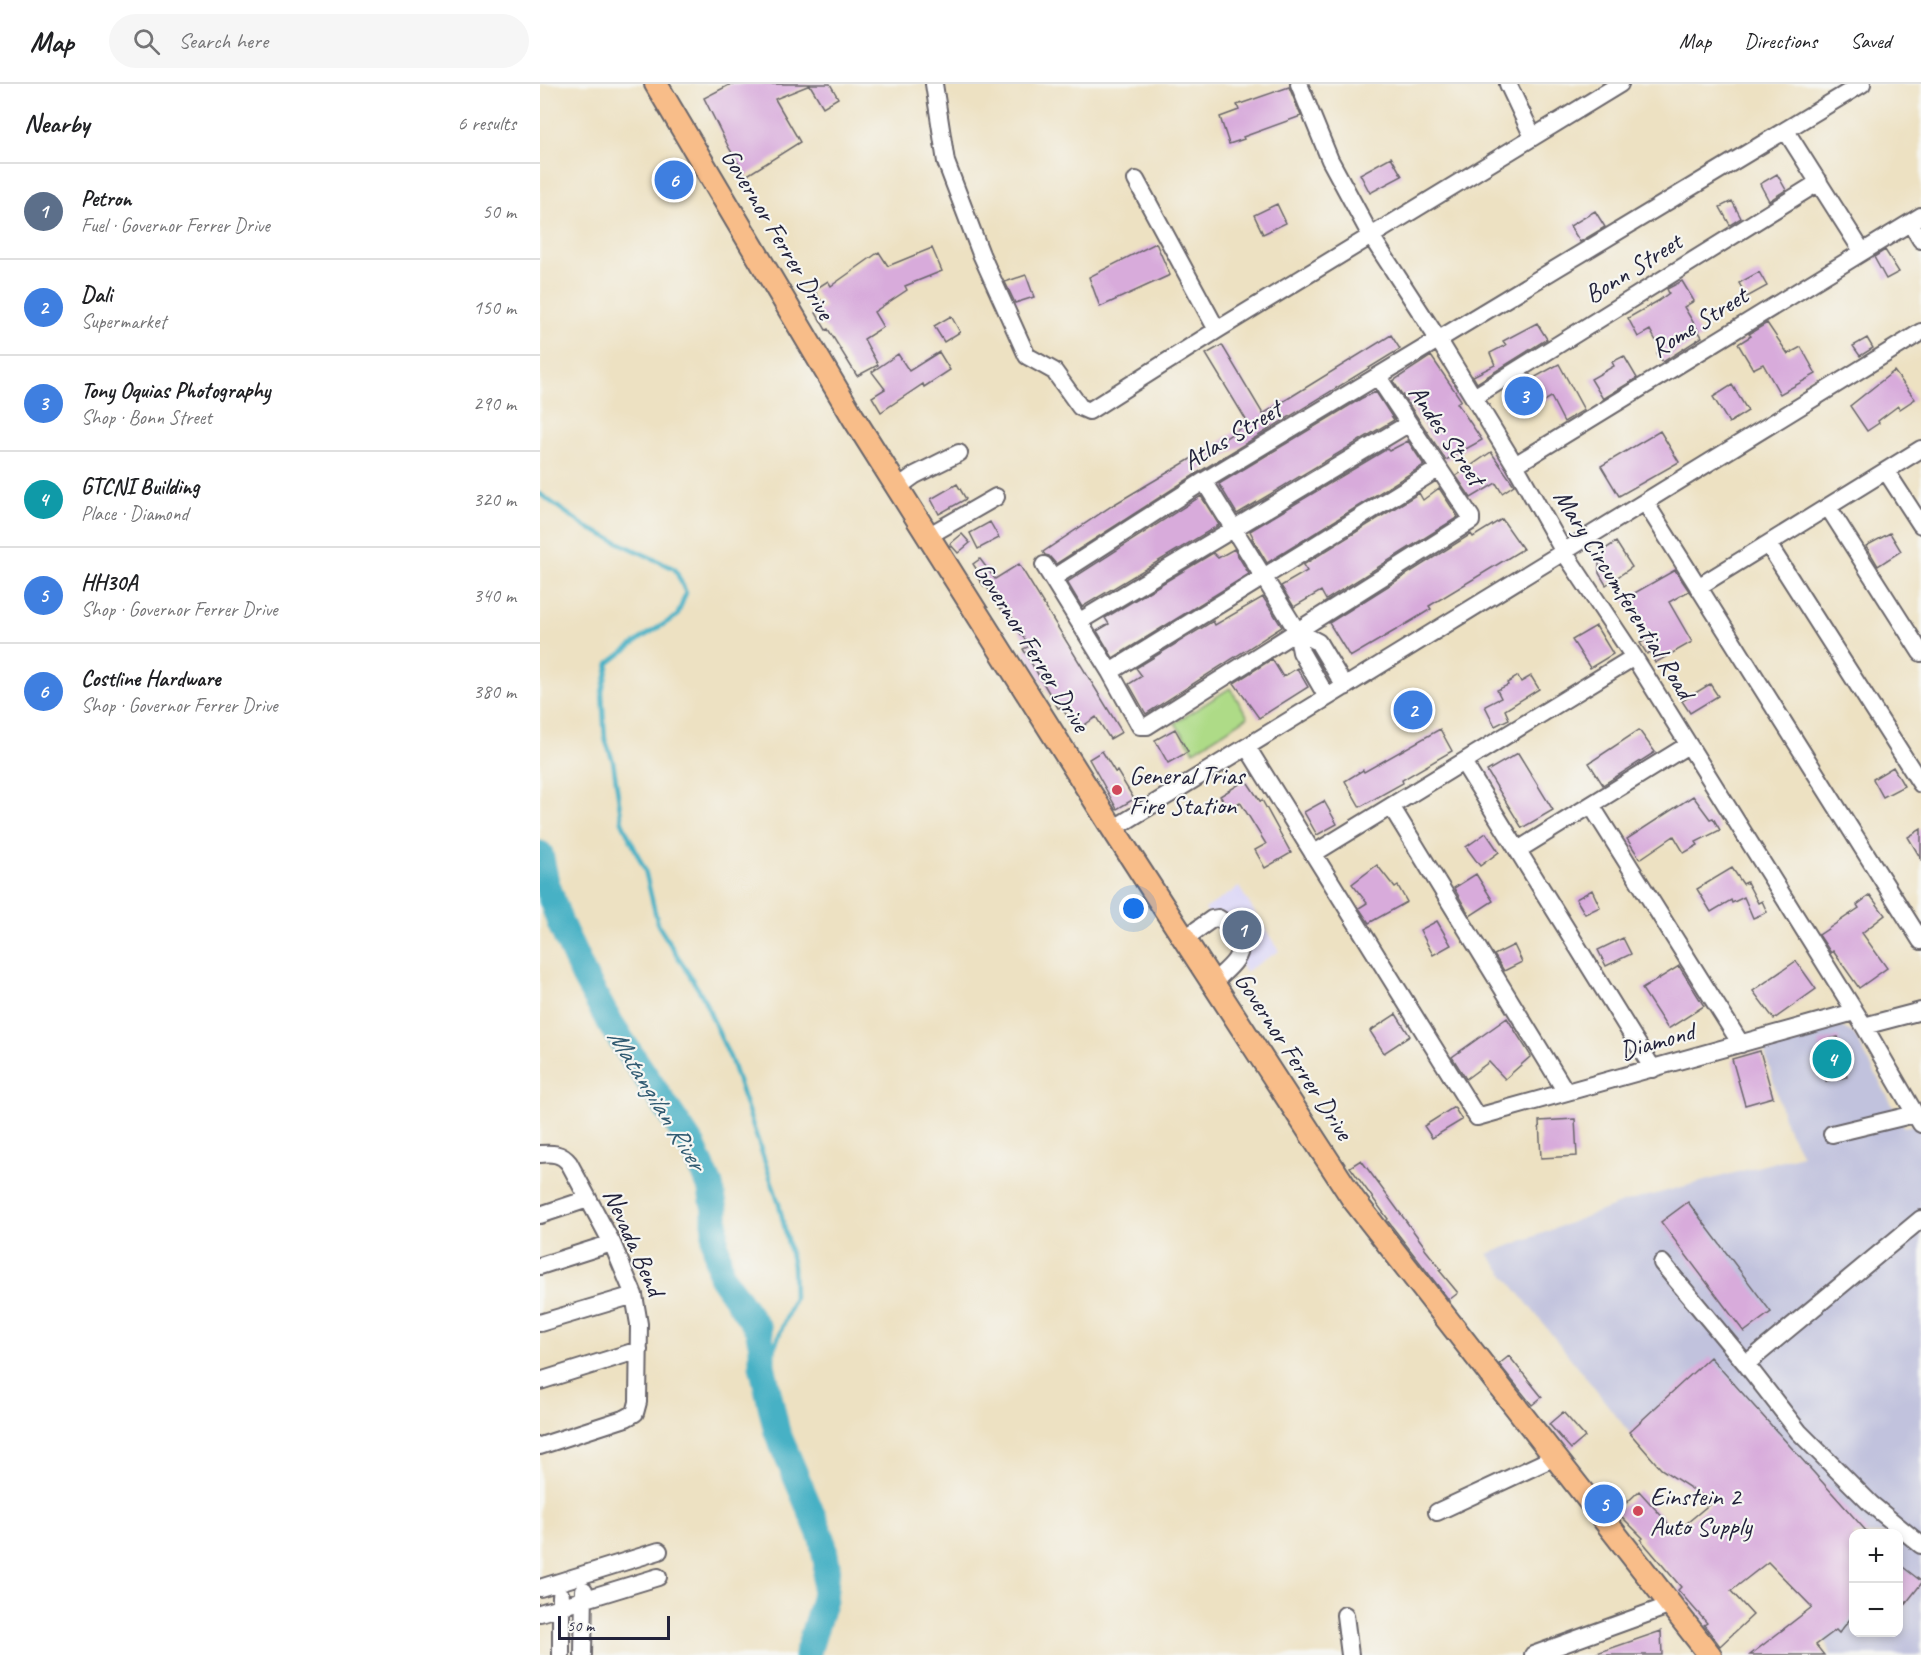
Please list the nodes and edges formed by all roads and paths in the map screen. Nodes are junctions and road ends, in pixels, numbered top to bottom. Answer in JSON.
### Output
{"nodes":[{"id":1,"x":656,"y":84,"type":"edge"},
{"id":2,"x":934,"y":84,"type":"edge"},
{"id":3,"x":1299,"y":84,"type":"edge"},
{"id":4,"x":1508,"y":84,"type":"edge"},
{"id":5,"x":1620,"y":84,"type":"edge"},
{"id":6,"x":1862,"y":84,"type":"edge"},
{"id":7,"x":1786,"y":131,"type":"junction"},
{"id":8,"x":1533,"y":137,"type":"junction"},
{"id":9,"x":1136,"y":180,"type":"dead end"},
{"id":10,"x":1819,"y":182,"type":"junction"},
{"id":11,"x":1916,"y":220,"type":"edge"},
{"id":12,"x":1371,"y":236,"type":"junction"},
{"id":13,"x":1921,"y":240,"type":"edge"},
{"id":14,"x":1862,"y":251,"type":"junction"},
{"id":15,"x":1217,"y":330,"type":"junction"},
{"id":16,"x":1921,"y":332,"type":"edge"},
{"id":17,"x":1438,"y":339,"type":"junction"},
{"id":18,"x":1378,"y":377,"type":"junction"},
{"id":19,"x":1474,"y":397,"type":"junction"},
{"id":20,"x":1408,"y":424,"type":"junction"},
{"id":21,"x":1921,"y":450,"type":"edge"},
{"id":22,"x":959,"y":453,"type":"dead end"},
{"id":23,"x":1515,"y":465,"type":"junction"},
{"id":24,"x":1438,"y":469,"type":"junction"},
{"id":25,"x":1886,"y":471,"type":"junction"},
{"id":26,"x":1204,"y":481,"type":"junction"},
{"id":27,"x":897,"y":488,"type":"junction"},
{"id":28,"x":996,"y":497,"type":"dead end"},
{"id":29,"x":1645,"y":502,"type":"junction"},
{"id":30,"x":1828,"y":507,"type":"junction"},
{"id":31,"x":1921,"y":525,"type":"edge"},
{"id":32,"x":1233,"y":528,"type":"junction"},
{"id":33,"x":928,"y":536,"type":"junction"},
{"id":34,"x":1768,"y":544,"type":"junction"},
{"id":35,"x":1564,"y":552,"type":"junction"},
{"id":36,"x":1264,"y":576,"type":"junction"},
{"id":37,"x":1698,"y":587,"type":"junction"},
{"id":38,"x":1080,"y":621,"type":"junction"},
{"id":39,"x":1298,"y":631,"type":"junction"},
{"id":40,"x":1921,"y":653,"type":"edge"},
{"id":41,"x":1634,"y":657,"type":"junction"},
{"id":42,"x":1110,"y":672,"type":"junction"},
{"id":43,"x":1345,"y":687,"type":"junction"},
{"id":44,"x":1327,"y":698,"type":"junction"},
{"id":45,"x":1688,"y":745,"type":"junction"},
{"id":46,"x":1247,"y":747,"type":"junction"},
{"id":47,"x":1463,"y":762,"type":"junction"},
{"id":48,"x":1921,"y":784,"type":"edge"},
{"id":49,"x":1591,"y":805,"type":"junction"},
{"id":50,"x":1391,"y":806,"type":"junction"},
{"id":51,"x":1113,"y":829,"type":"junction"},
{"id":52,"x":1518,"y":850,"type":"junction"},
{"id":53,"x":1312,"y":854,"type":"junction"},
{"id":54,"x":1229,"y":925,"type":"dead end"},
{"id":55,"x":1184,"y":939,"type":"junction"},
{"id":56,"x":1921,"y":941,"type":"edge"},
{"id":57,"x":1240,"y":942,"type":"dead end"},
{"id":58,"x":1213,"y":983,"type":"junction"},
{"id":59,"x":1921,"y":1011,"type":"edge"},
{"id":60,"x":1854,"y":1012,"type":"junction"},
{"id":61,"x":1864,"y":1026,"type":"junction"},
{"id":62,"x":1741,"y":1044,"type":"junction"},
{"id":63,"x":1653,"y":1069,"type":"junction"},
{"id":64,"x":1566,"y":1092,"type":"junction"},
{"id":65,"x":1918,"y":1119,"type":"edge"},
{"id":66,"x":1832,"y":1134,"type":"dead end"},
{"id":67,"x":540,"y":1154,"type":"edge"},
{"id":68,"x":588,"y":1199,"type":"junction"},
{"id":69,"x":540,"y":1215,"type":"edge"},
{"id":70,"x":1921,"y":1219,"type":"edge"},
{"id":71,"x":612,"y":1243,"type":"junction"},
{"id":72,"x":1662,"y":1263,"type":"dead end"},
{"id":73,"x":540,"y":1266,"type":"edge"},
{"id":74,"x":634,"y":1295,"type":"junction"},
{"id":75,"x":540,"y":1323,"type":"edge"},
{"id":76,"x":639,"y":1350,"type":"junction"},
{"id":77,"x":1746,"y":1364,"type":"junction"},
{"id":78,"x":540,"y":1381,"type":"edge"},
{"id":79,"x":540,"y":1446,"type":"edge"},
{"id":80,"x":1555,"y":1457,"type":"junction"},
{"id":81,"x":1437,"y":1512,"type":"dead end"},
{"id":82,"x":1921,"y":1545,"type":"edge"},
{"id":83,"x":659,"y":1551,"type":"dead end"},
{"id":84,"x":584,"y":1575,"type":"junction"},
{"id":85,"x":658,"y":1577,"type":"dead end"},
{"id":86,"x":561,"y":1581,"type":"junction"},
{"id":87,"x":540,"y":1588,"type":"edge"},
{"id":88,"x":584,"y":1600,"type":"junction"},
{"id":89,"x":1671,"y":1605,"type":"junction"},
{"id":90,"x":562,"y":1607,"type":"junction"},
{"id":91,"x":540,"y":1613,"type":"edge"},
{"id":92,"x":1345,"y":1614,"type":"dead end"},
{"id":93,"x":1702,"y":1651,"type":"edge"},
{"id":94,"x":561,"y":1655,"type":"edge"},
{"id":95,"x":583,"y":1655,"type":"edge"},
{"id":96,"x":1350,"y":1655,"type":"edge"},
{"id":97,"x":1533,"y":1655,"type":"edge"}],
"edges":[{"from":1,"to":27,"type":"main road","name":"Governor Ferrer Drive"},
{"from":2,"to":15,"type":"street"},
{"from":3,"to":12,"type":"street","name":"Mary Circumferential Road"},
{"from":4,"to":8,"type":"street"},
{"from":5,"to":8,"type":"street"},
{"from":6,"to":7,"type":"street","name":"Atlas Street"},
{"from":7,"to":10,"type":"street"},
{"from":7,"to":17,"type":"street","name":"Atlas Street"},
{"from":8,"to":12,"type":"street"},
{"from":9,"to":15,"type":"street"},
{"from":10,"to":14,"type":"street"},
{"from":10,"to":19,"type":"street","name":"Bonn Street"},
{"from":11,"to":13,"type":"street"},
{"from":11,"to":14,"type":"street","name":"Rome Street"},
{"from":12,"to":15,"type":"street"},
{"from":12,"to":17,"type":"street","name":"Mary Circumferential Road"},
{"from":14,"to":23,"type":"street","name":"Rome Street"},
{"from":16,"to":29,"type":"street"},
{"from":17,"to":18,"type":"street","name":"Atlas Street"},
{"from":17,"to":19,"type":"street","name":"Mary Circumferential Road"},
{"from":18,"to":20,"type":"street","name":"Andes Street"},
{"from":18,"to":26,"type":"street","name":"Atlas Street"},
{"from":19,"to":23,"type":"street","name":"Mary Circumferential Road"},
{"from":20,"to":24,"type":"street","name":"Andes Street"},
{"from":20,"to":32,"type":"street"},
{"from":21,"to":25,"type":"street"},
{"from":22,"to":27,"type":"street"},
{"from":23,"to":35,"type":"street","name":"Mary Circumferential Road"},
{"from":24,"to":36,"type":"street"},
{"from":24,"to":39,"type":"street","name":"Andes Street"},
{"from":25,"to":30,"type":"street"},
{"from":25,"to":31,"type":"street"},
{"from":26,"to":32,"type":"street"},
{"from":26,"to":38,"type":"street","name":"Atlas Street"},
{"from":27,"to":33,"type":"main road","name":"Governor Ferrer Drive"},
{"from":28,"to":33,"type":"street"},
{"from":29,"to":35,"type":"street"},
{"from":29,"to":37,"type":"street"},
{"from":30,"to":34,"type":"street"},
{"from":30,"to":40,"type":"street"},
{"from":32,"to":36,"type":"street"},
{"from":32,"to":38,"type":"street"},
{"from":33,"to":51,"type":"main road","name":"Governor Ferrer Drive"},
{"from":34,"to":37,"type":"street"},
{"from":34,"to":48,"type":"street"},
{"from":35,"to":41,"type":"street","name":"Mary Circumferential Road"},
{"from":35,"to":43,"type":"street"},
{"from":36,"to":39,"type":"street"},
{"from":36,"to":42,"type":"street"},
{"from":37,"to":56,"type":"street"},
{"from":38,"to":42,"type":"street"},
{"from":39,"to":42,"type":"street"},
{"from":39,"to":43,"type":"street"},
{"from":39,"to":44,"type":"street"},
{"from":41,"to":45,"type":"street","name":"Mary Circumferential Road"},
{"from":41,"to":47,"type":"street"},
{"from":43,"to":44,"type":"street"},
{"from":44,"to":46,"type":"street"},
{"from":45,"to":49,"type":"street"},
{"from":45,"to":60,"type":"street","name":"Mary Circumferential Road"},
{"from":46,"to":51,"type":"street"},
{"from":46,"to":53,"type":"street"},
{"from":47,"to":50,"type":"street"},
{"from":47,"to":52,"type":"street"},
{"from":49,"to":52,"type":"street"},
{"from":49,"to":62,"type":"street"},
{"from":50,"to":53,"type":"street"},
{"from":50,"to":64,"type":"street"},
{"from":51,"to":55,"type":"main road","name":"Governor Ferrer Drive"},
{"from":52,"to":63,"type":"street"},
{"from":53,"to":64,"type":"street","name":"Diamond"},
{"from":54,"to":55,"type":"street"},
{"from":55,"to":58,"type":"main road","name":"Governor Ferrer Drive"},
{"from":57,"to":58,"type":"street"},
{"from":58,"to":80,"type":"main road","name":"Governor Ferrer Drive"},
{"from":59,"to":61,"type":"street"},
{"from":60,"to":61,"type":"street","name":"Mary Circumferential Road"},
{"from":60,"to":62,"type":"street","name":"Diamond"},
{"from":61,"to":65,"type":"street","name":"Mary Circumferential Road"},
{"from":62,"to":63,"type":"street","name":"Diamond"},
{"from":63,"to":64,"type":"street","name":"Diamond"},
{"from":65,"to":66,"type":"street"},
{"from":67,"to":68,"type":"street","name":"Nevada Bend"},
{"from":68,"to":69,"type":"street"},
{"from":68,"to":71,"type":"street","name":"Nevada Bend"},
{"from":70,"to":77,"type":"street"},
{"from":71,"to":73,"type":"street"},
{"from":71,"to":74,"type":"street","name":"Nevada Bend"},
{"from":72,"to":77,"type":"street"},
{"from":74,"to":75,"type":"street"},
{"from":74,"to":76,"type":"street","name":"Nevada Bend"},
{"from":76,"to":78,"type":"street"},
{"from":76,"to":79,"type":"street","name":"Nevada Bend"},
{"from":77,"to":82,"type":"street"},
{"from":80,"to":81,"type":"street"},
{"from":80,"to":89,"type":"main road","name":"Governor Ferrer Drive"},
{"from":83,"to":84,"type":"street"},
{"from":84,"to":86,"type":"street"},
{"from":84,"to":88,"type":"street"},
{"from":85,"to":88,"type":"street"},
{"from":86,"to":87,"type":"street"},
{"from":86,"to":90,"type":"street"},
{"from":88,"to":90,"type":"street"},
{"from":88,"to":95,"type":"street"},
{"from":89,"to":93,"type":"main road","name":"Governor Ferrer Drive"},
{"from":89,"to":97,"type":"street"},
{"from":90,"to":91,"type":"street"},
{"from":90,"to":94,"type":"street"},
{"from":92,"to":96,"type":"street"}]}
